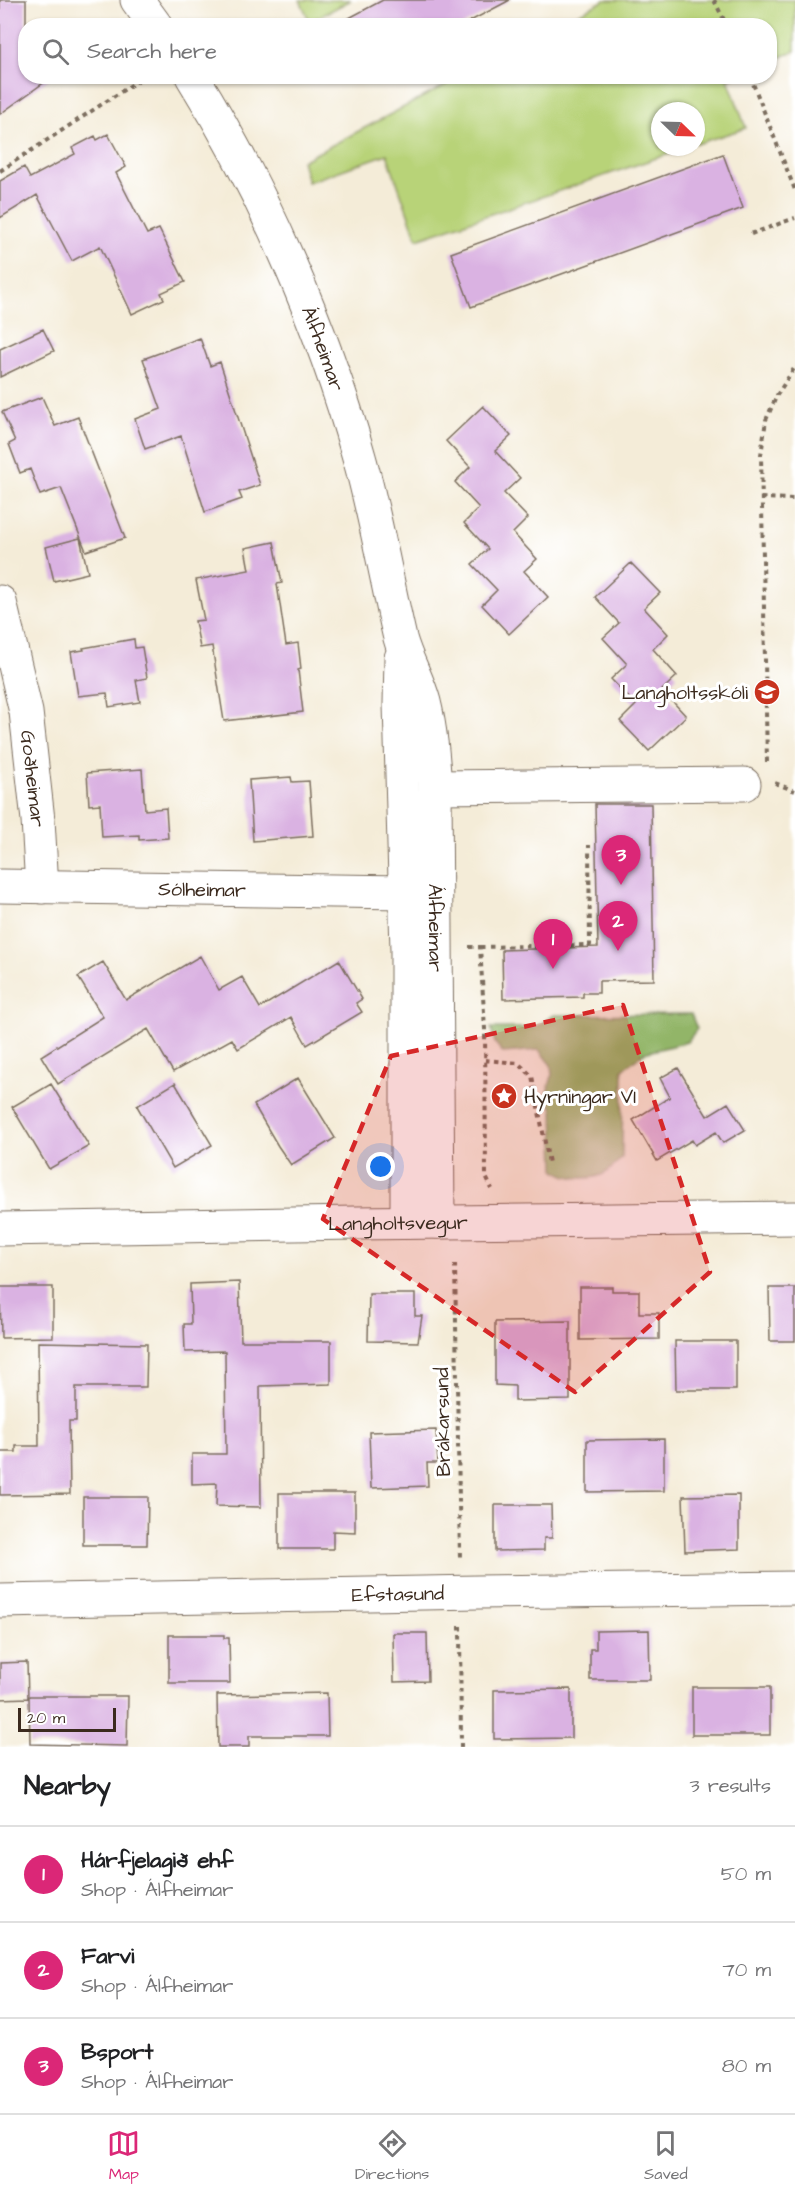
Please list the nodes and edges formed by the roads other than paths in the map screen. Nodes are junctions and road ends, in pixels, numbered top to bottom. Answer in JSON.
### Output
{"nodes":[{"id":1,"x":138,"y":0,"type":"edge"},
{"id":2,"x":150,"y":18,"type":"edge"},
{"id":3,"x":197,"y":84,"type":"edge"},
{"id":4,"x":0,"y":602,"type":"edge"},
{"id":5,"x":401,"y":641,"type":"junction"},
{"id":6,"x":755,"y":782,"type":"road end"},
{"id":7,"x":435,"y":788,"type":"junction"},
{"id":8,"x":436,"y":866,"type":"junction"},
{"id":9,"x":0,"y":886,"type":"edge"},
{"id":10,"x":42,"y":887,"type":"junction"},
{"id":11,"x":405,"y":892,"type":"junction"},
{"id":12,"x":436,"y":913,"type":"junction"},
{"id":13,"x":795,"y":1218,"type":"edge"},
{"id":14,"x":423,"y":1222,"type":"junction"},
{"id":15,"x":0,"y":1229,"type":"edge"},
{"id":16,"x":795,"y":1588,"type":"edge"},
{"id":17,"x":0,"y":1601,"type":"edge"}],
"edges":[{"from":1,"to":2,"type":"street"},
{"from":3,"to":5,"type":"street","name":"Álfheimar"},
{"from":4,"to":10,"type":"street","name":"Goðheimar"},
{"from":5,"to":7,"type":"street","name":"Álfheimar"},
{"from":5,"to":11,"type":"street","name":"Álfheimar"},
{"from":6,"to":7,"type":"street"},
{"from":7,"to":8,"type":"street","name":"Álfheimar"},
{"from":8,"to":11,"type":"street"},
{"from":8,"to":12,"type":"street","name":"Álfheimar"},
{"from":9,"to":10,"type":"street","name":"Sólheimar"},
{"from":10,"to":11,"type":"street","name":"Sólheimar"},
{"from":11,"to":12,"type":"street","name":"Sólheimar"},
{"from":11,"to":14,"type":"street","name":"Álfheimar"},
{"from":12,"to":14,"type":"street","name":"Álfheimar"},
{"from":13,"to":14,"type":"street","name":"Langholtsvegur"},
{"from":14,"to":15,"type":"street","name":"Langholtsvegur"},
{"from":16,"to":17,"type":"street","name":"Efstasund"}]}
